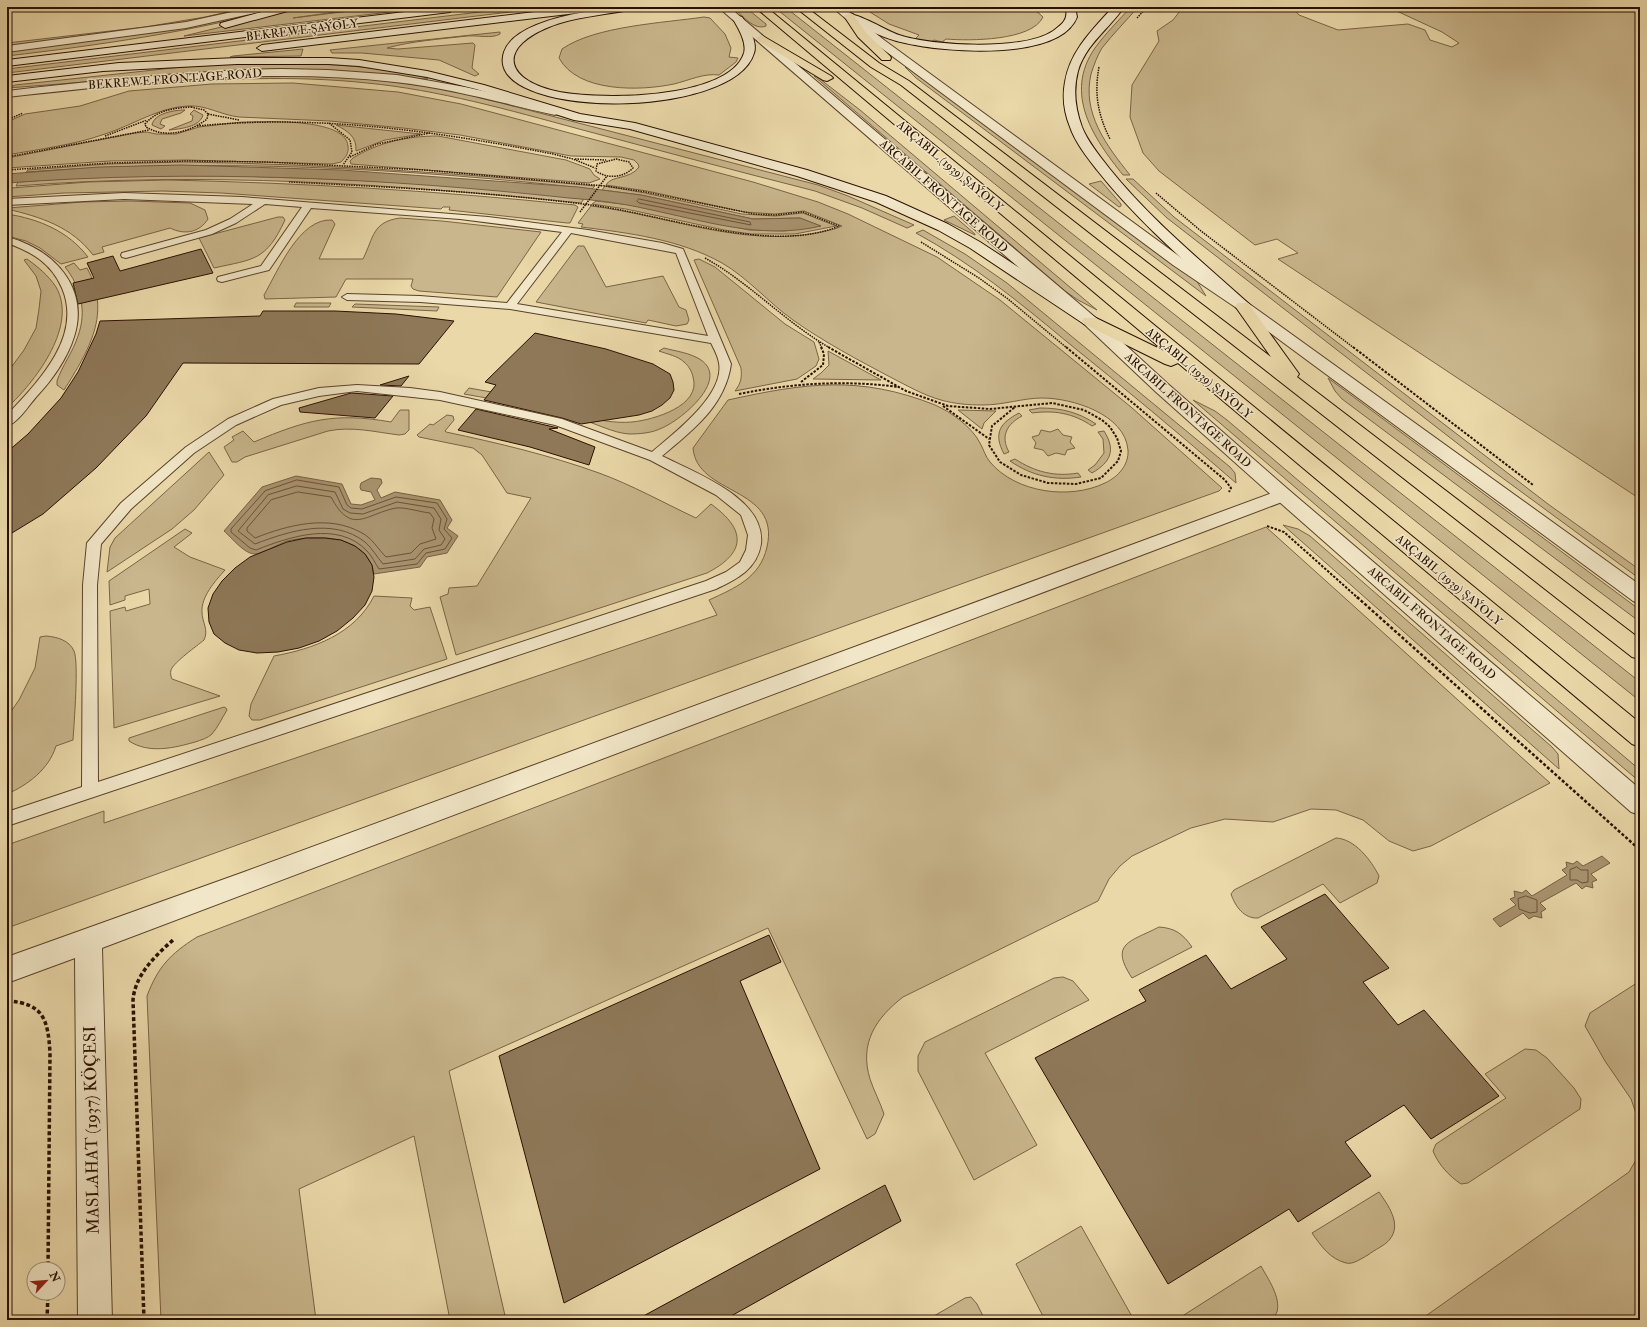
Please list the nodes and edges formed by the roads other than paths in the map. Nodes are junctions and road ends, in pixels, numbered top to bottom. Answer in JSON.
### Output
{"nodes":[{"id":1,"x":269,"y":7,"type":"edge"},
{"id":2,"x":291,"y":7,"type":"edge"},
{"id":3,"x":600,"y":7,"type":"edge"},
{"id":4,"x":629,"y":7,"type":"edge"},
{"id":5,"x":723,"y":7,"type":"edge"},
{"id":6,"x":800,"y":7,"type":"edge"},
{"id":7,"x":1070,"y":7,"type":"edge"},
{"id":8,"x":1119,"y":7,"type":"edge"},
{"id":9,"x":762,"y":8,"type":"edge"},
{"id":10,"x":459,"y":9,"type":"dead end"},
{"id":11,"x":843,"y":12,"type":"edge"},
{"id":12,"x":736,"y":18,"type":"junction"},
{"id":13,"x":761,"y":38,"type":"junction"},
{"id":14,"x":7,"y":49,"type":"edge"},
{"id":15,"x":7,"y":62,"type":"edge"},
{"id":16,"x":104,"y":68,"type":"junction"},
{"id":17,"x":7,"y":81,"type":"edge"},
{"id":18,"x":905,"y":83,"type":"junction"},
{"id":19,"x":7,"y":94,"type":"edge"},
{"id":20,"x":867,"y":97,"type":"junction"},
{"id":21,"x":578,"y":117,"type":"junction"},
{"id":22,"x":7,"y":202,"type":"edge"},
{"id":23,"x":262,"y":202,"type":"junction"},
{"id":24,"x":308,"y":205,"type":"junction"},
{"id":25,"x":568,"y":231,"type":"junction"},
{"id":26,"x":7,"y":240,"type":"edge"},
{"id":27,"x":126,"y":255,"type":"dead end"},
{"id":28,"x":222,"y":278,"type":"dead end"},
{"id":29,"x":347,"y":297,"type":"dead end"},
{"id":30,"x":510,"y":306,"type":"junction"},
{"id":31,"x":1243,"y":306,"type":"junction"},
{"id":32,"x":1090,"y":321,"type":"junction"},
{"id":33,"x":714,"y":340,"type":"junction"},
{"id":34,"x":1204,"y":377,"type":"junction"},
{"id":35,"x":1305,"y":393,"type":"junction"},
{"id":36,"x":7,"y":422,"type":"edge"},
{"id":37,"x":654,"y":457,"type":"junction"},
{"id":38,"x":1283,"y":495,"type":"junction"},
{"id":39,"x":1640,"y":596,"type":"edge"},
{"id":40,"x":1640,"y":651,"type":"edge"},
{"id":41,"x":1640,"y":737,"type":"edge"},
{"id":42,"x":90,"y":791,"type":"junction"},
{"id":43,"x":1640,"y":804,"type":"edge"},
{"id":44,"x":7,"y":819,"type":"edge"},
{"id":45,"x":88,"y":940,"type":"junction"},
{"id":46,"x":7,"y":970,"type":"edge"},
{"id":47,"x":95,"y":1320,"type":"edge"}],
"edges":[{"from":1,"to":14,"type":"main road"},
{"from":2,"to":15,"type":"main road"},
{"from":3,"to":16,"type":"main road","name":"BEKREWE ŞAÝOLY"},
{"from":4,"to":12,"type":"main road"},
{"from":5,"to":12,"type":"main road","name":"ARCABIL FRONTAGE ROAD"},
{"from":6,"to":18,"type":"main road"},
{"from":7,"to":11,"type":"main road"},
{"from":8,"to":31,"type":"main road"},
{"from":9,"to":20,"type":"main road","name":"ARÇABIL (1939) ŞAÝOLY"},
{"from":10,"to":15,"type":"main road","name":"BEKREWE ŞAÝOLY"},
{"from":11,"to":18,"type":"main road"},
{"from":11,"to":31,"type":"main road"},
{"from":12,"to":13,"type":"main road","name":"ARCABIL FRONTAGE ROAD"},
{"from":13,"to":20,"type":"main road"},
{"from":13,"to":32,"type":"main road","name":"ARCABIL FRONTAGE ROAD"},
{"from":16,"to":17,"type":"main road","name":"BEKREWE ŞAÝOLY"},
{"from":16,"to":21,"type":"main road"},
{"from":18,"to":35,"type":"main road"},
{"from":19,"to":21,"type":"main road","name":"BEKREWE FRONTAGE ROAD"},
{"from":20,"to":34,"type":"main road","name":"ARÇABIL (1939) ŞAÝOLY"},
{"from":21,"to":32,"type":"main road"},
{"from":22,"to":23,"type":"lane"},
{"from":23,"to":24,"type":"lane"},
{"from":23,"to":27,"type":"lane"},
{"from":24,"to":25,"type":"lane"},
{"from":24,"to":28,"type":"lane"},
{"from":25,"to":30,"type":"lane"},
{"from":25,"to":33,"type":"lane"},
{"from":26,"to":36,"type":"lane"},
{"from":29,"to":30,"type":"lane"},
{"from":30,"to":33,"type":"lane"},
{"from":31,"to":35,"type":"main road"},
{"from":31,"to":39,"type":"main road"},
{"from":32,"to":34,"type":"main road"},
{"from":32,"to":38,"type":"main road","name":"ARCABIL FRONTAGE ROAD"},
{"from":33,"to":37,"type":"lane"},
{"from":34,"to":41,"type":"main road","name":"ARÇABIL (1939) ŞAÝOLY"},
{"from":35,"to":40,"type":"main road"},
{"from":37,"to":42,"type":"lane"},
{"from":37,"to":42,"type":"lane"},
{"from":38,"to":43,"type":"main road","name":"ARCABIL FRONTAGE ROAD"},
{"from":38,"to":45,"type":"main road"},
{"from":42,"to":44,"type":"lane"},
{"from":45,"to":46,"type":"main road"},
{"from":45,"to":47,"type":"main road","name":"MASLAHAT (1937) KÖÇESI"}]}
